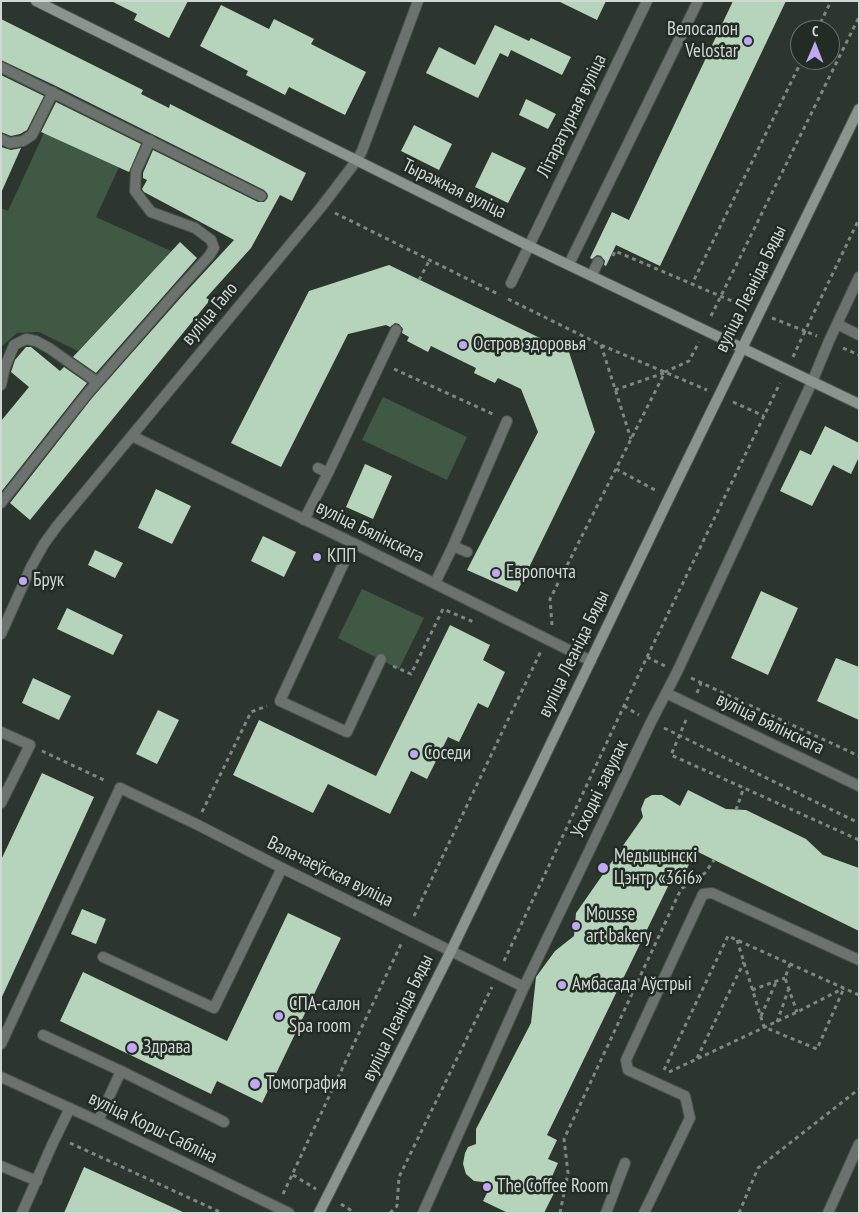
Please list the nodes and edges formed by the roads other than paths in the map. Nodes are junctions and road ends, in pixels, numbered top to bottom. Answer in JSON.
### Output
{"nodes":[{"id":1,"x":36,"y":1,"type":"edge"},
{"id":2,"x":418,"y":1,"type":"edge"},
{"id":3,"x":647,"y":1,"type":"edge"},
{"id":4,"x":698,"y":1,"type":"edge"},
{"id":5,"x":1,"y":67,"type":"edge"},
{"id":6,"x":53,"y":92,"type":"junction"},
{"id":7,"x":859,"y":108,"type":"edge"},
{"id":8,"x":1,"y":140,"type":"edge"},
{"id":9,"x":150,"y":140,"type":"junction"},
{"id":10,"x":357,"y":160,"type":"junction"},
{"id":11,"x":261,"y":196,"type":"dead end"},
{"id":12,"x":529,"y":246,"type":"junction"},
{"id":13,"x":569,"y":264,"type":"junction"},
{"id":14,"x":859,"y":277,"type":"edge"},
{"id":15,"x":511,"y":283,"type":"dead end"},
{"id":16,"x":837,"y":324,"type":"junction"},
{"id":17,"x":396,"y":330,"type":"dead end"},
{"id":18,"x":859,"y":335,"type":"edge"},
{"id":19,"x":742,"y":347,"type":"junction"},
{"id":20,"x":97,"y":382,"type":"junction"},
{"id":21,"x":812,"y":382,"type":"junction"},
{"id":22,"x":1,"y":385,"type":"edge"},
{"id":23,"x":859,"y":404,"type":"edge"},
{"id":24,"x":506,"y":421,"type":"road end"},
{"id":25,"x":132,"y":436,"type":"junction"},
{"id":26,"x":318,"y":468,"type":"dead end"},
{"id":27,"x":328,"y":473,"type":"junction"},
{"id":28,"x":1,"y":503,"type":"edge"},
{"id":29,"x":304,"y":520,"type":"junction"},
{"id":30,"x":353,"y":543,"type":"junction"},
{"id":31,"x":453,"y":546,"type":"junction"},
{"id":32,"x":467,"y":552,"type":"dead end"},
{"id":33,"x":435,"y":583,"type":"junction"},
{"id":34,"x":1,"y":634,"type":"edge"},
{"id":35,"x":381,"y":659,"type":"road end"},
{"id":36,"x":591,"y":661,"type":"junction"},
{"id":37,"x":666,"y":694,"type":"junction"},
{"id":38,"x":1,"y":732,"type":"edge"},
{"id":39,"x":859,"y":786,"type":"edge"},
{"id":40,"x":1,"y":802,"type":"edge"},
{"id":41,"x":282,"y":868,"type":"junction"},
{"id":42,"x":451,"y":951,"type":"junction"},
{"id":43,"x":103,"y":956,"type":"dead end"},
{"id":44,"x":859,"y":960,"type":"edge"},
{"id":45,"x":524,"y":987,"type":"junction"},
{"id":46,"x":4,"y":1032,"type":"edge"},
{"id":47,"x":42,"y":1035,"type":"dead end"},
{"id":48,"x":1,"y":1044,"type":"edge"},
{"id":49,"x":121,"y":1071,"type":"junction"},
{"id":50,"x":1,"y":1077,"type":"edge"},
{"id":51,"x":70,"y":1108,"type":"junction"},
{"id":52,"x":98,"y":1121,"type":"junction"},
{"id":53,"x":224,"y":1122,"type":"dead end"},
{"id":54,"x":859,"y":1144,"type":"edge"},
{"id":55,"x":625,"y":1163,"type":"dead end"},
{"id":56,"x":1,"y":1166,"type":"edge"},
{"id":57,"x":37,"y":1181,"type":"junction"},
{"id":58,"x":22,"y":1213,"type":"edge"},
{"id":59,"x":289,"y":1213,"type":"edge"},
{"id":60,"x":319,"y":1213,"type":"edge"},
{"id":61,"x":423,"y":1213,"type":"edge"},
{"id":62,"x":606,"y":1213,"type":"edge"},
{"id":63,"x":644,"y":1213,"type":"edge"},
{"id":64,"x":828,"y":1213,"type":"edge"}],
"edges":[{"from":1,"to":10,"type":"main road","name":"Тыражная вуліца"},
{"from":2,"to":10,"type":"street","name":"вуліца Гало"},
{"from":3,"to":12,"type":"street","name":"Літаратурная вуліца"},
{"from":4,"to":13,"type":"street"},
{"from":5,"to":6,"type":"street"},
{"from":6,"to":8,"type":"street"},
{"from":6,"to":9,"type":"street"},
{"from":7,"to":19,"type":"main road","name":"вуліца Леаніда Бяды"},
{"from":9,"to":11,"type":"street"},
{"from":9,"to":20,"type":"street"},
{"from":10,"to":12,"type":"main road","name":"Тыражная вуліца"},
{"from":10,"to":25,"type":"street","name":"вуліца Гало"},
{"from":12,"to":13,"type":"main road","name":"Тыражная вуліца"},
{"from":12,"to":15,"type":"street","name":"Літаратурная вуліца"},
{"from":13,"to":19,"type":"main road","name":"Тыражная вуліца"},
{"from":14,"to":16,"type":"street","name":"Усходні завулак"},
{"from":16,"to":18,"type":"street"},
{"from":16,"to":21,"type":"street","name":"Усходні завулак"},
{"from":17,"to":27,"type":"street"},
{"from":19,"to":21,"type":"main road","name":"Тыражная вуліца"},
{"from":19,"to":36,"type":"main road","name":"вуліца Леаніда Бяды"},
{"from":20,"to":22,"type":"street"},
{"from":20,"to":28,"type":"street"},
{"from":21,"to":23,"type":"main road","name":"Тыражная вуліца"},
{"from":21,"to":37,"type":"street","name":"Усходні завулак"},
{"from":24,"to":31,"type":"street"},
{"from":25,"to":29,"type":"street","name":"вуліца Бялінскага"},
{"from":25,"to":34,"type":"street","name":"вуліца Гало"},
{"from":26,"to":27,"type":"street"},
{"from":27,"to":29,"type":"street"},
{"from":29,"to":30,"type":"street","name":"вуліца Бялінскага"},
{"from":30,"to":33,"type":"street","name":"вуліца Бялінскага"},
{"from":30,"to":35,"type":"street"},
{"from":31,"to":32,"type":"street"},
{"from":31,"to":33,"type":"street"},
{"from":33,"to":36,"type":"street","name":"вуліца Бялінскага"},
{"from":36,"to":42,"type":"main road","name":"вуліца Леаніда Бяды"},
{"from":37,"to":39,"type":"street","name":"вуліца Бялінскага"},
{"from":37,"to":45,"type":"street","name":"Усходні завулак"},
{"from":38,"to":40,"type":"street"},
{"from":41,"to":42,"type":"street","name":"Валачаеўская вуліца"},
{"from":41,"to":43,"type":"street"},
{"from":41,"to":46,"type":"street","name":"Валачаеўская вуліца"},
{"from":42,"to":45,"type":"street","name":"Валачаеўская вуліца"},
{"from":42,"to":60,"type":"main road","name":"вуліца Леаніда Бяды"},
{"from":44,"to":63,"type":"street"},
{"from":45,"to":61,"type":"street","name":"Усходні завулак"},
{"from":46,"to":48,"type":"street"},
{"from":47,"to":49,"type":"street"},
{"from":49,"to":52,"type":"street"},
{"from":49,"to":53,"type":"street"},
{"from":50,"to":51,"type":"street","name":"вуліца Корш-Сабліна"},
{"from":51,"to":52,"type":"street","name":"вуліца Корш-Сабліна"},
{"from":51,"to":57,"type":"street"},
{"from":52,"to":59,"type":"street","name":"вуліца Корш-Сабліна"},
{"from":54,"to":64,"type":"street"},
{"from":55,"to":62,"type":"street"},
{"from":56,"to":57,"type":"street"},
{"from":57,"to":58,"type":"street"}]}
